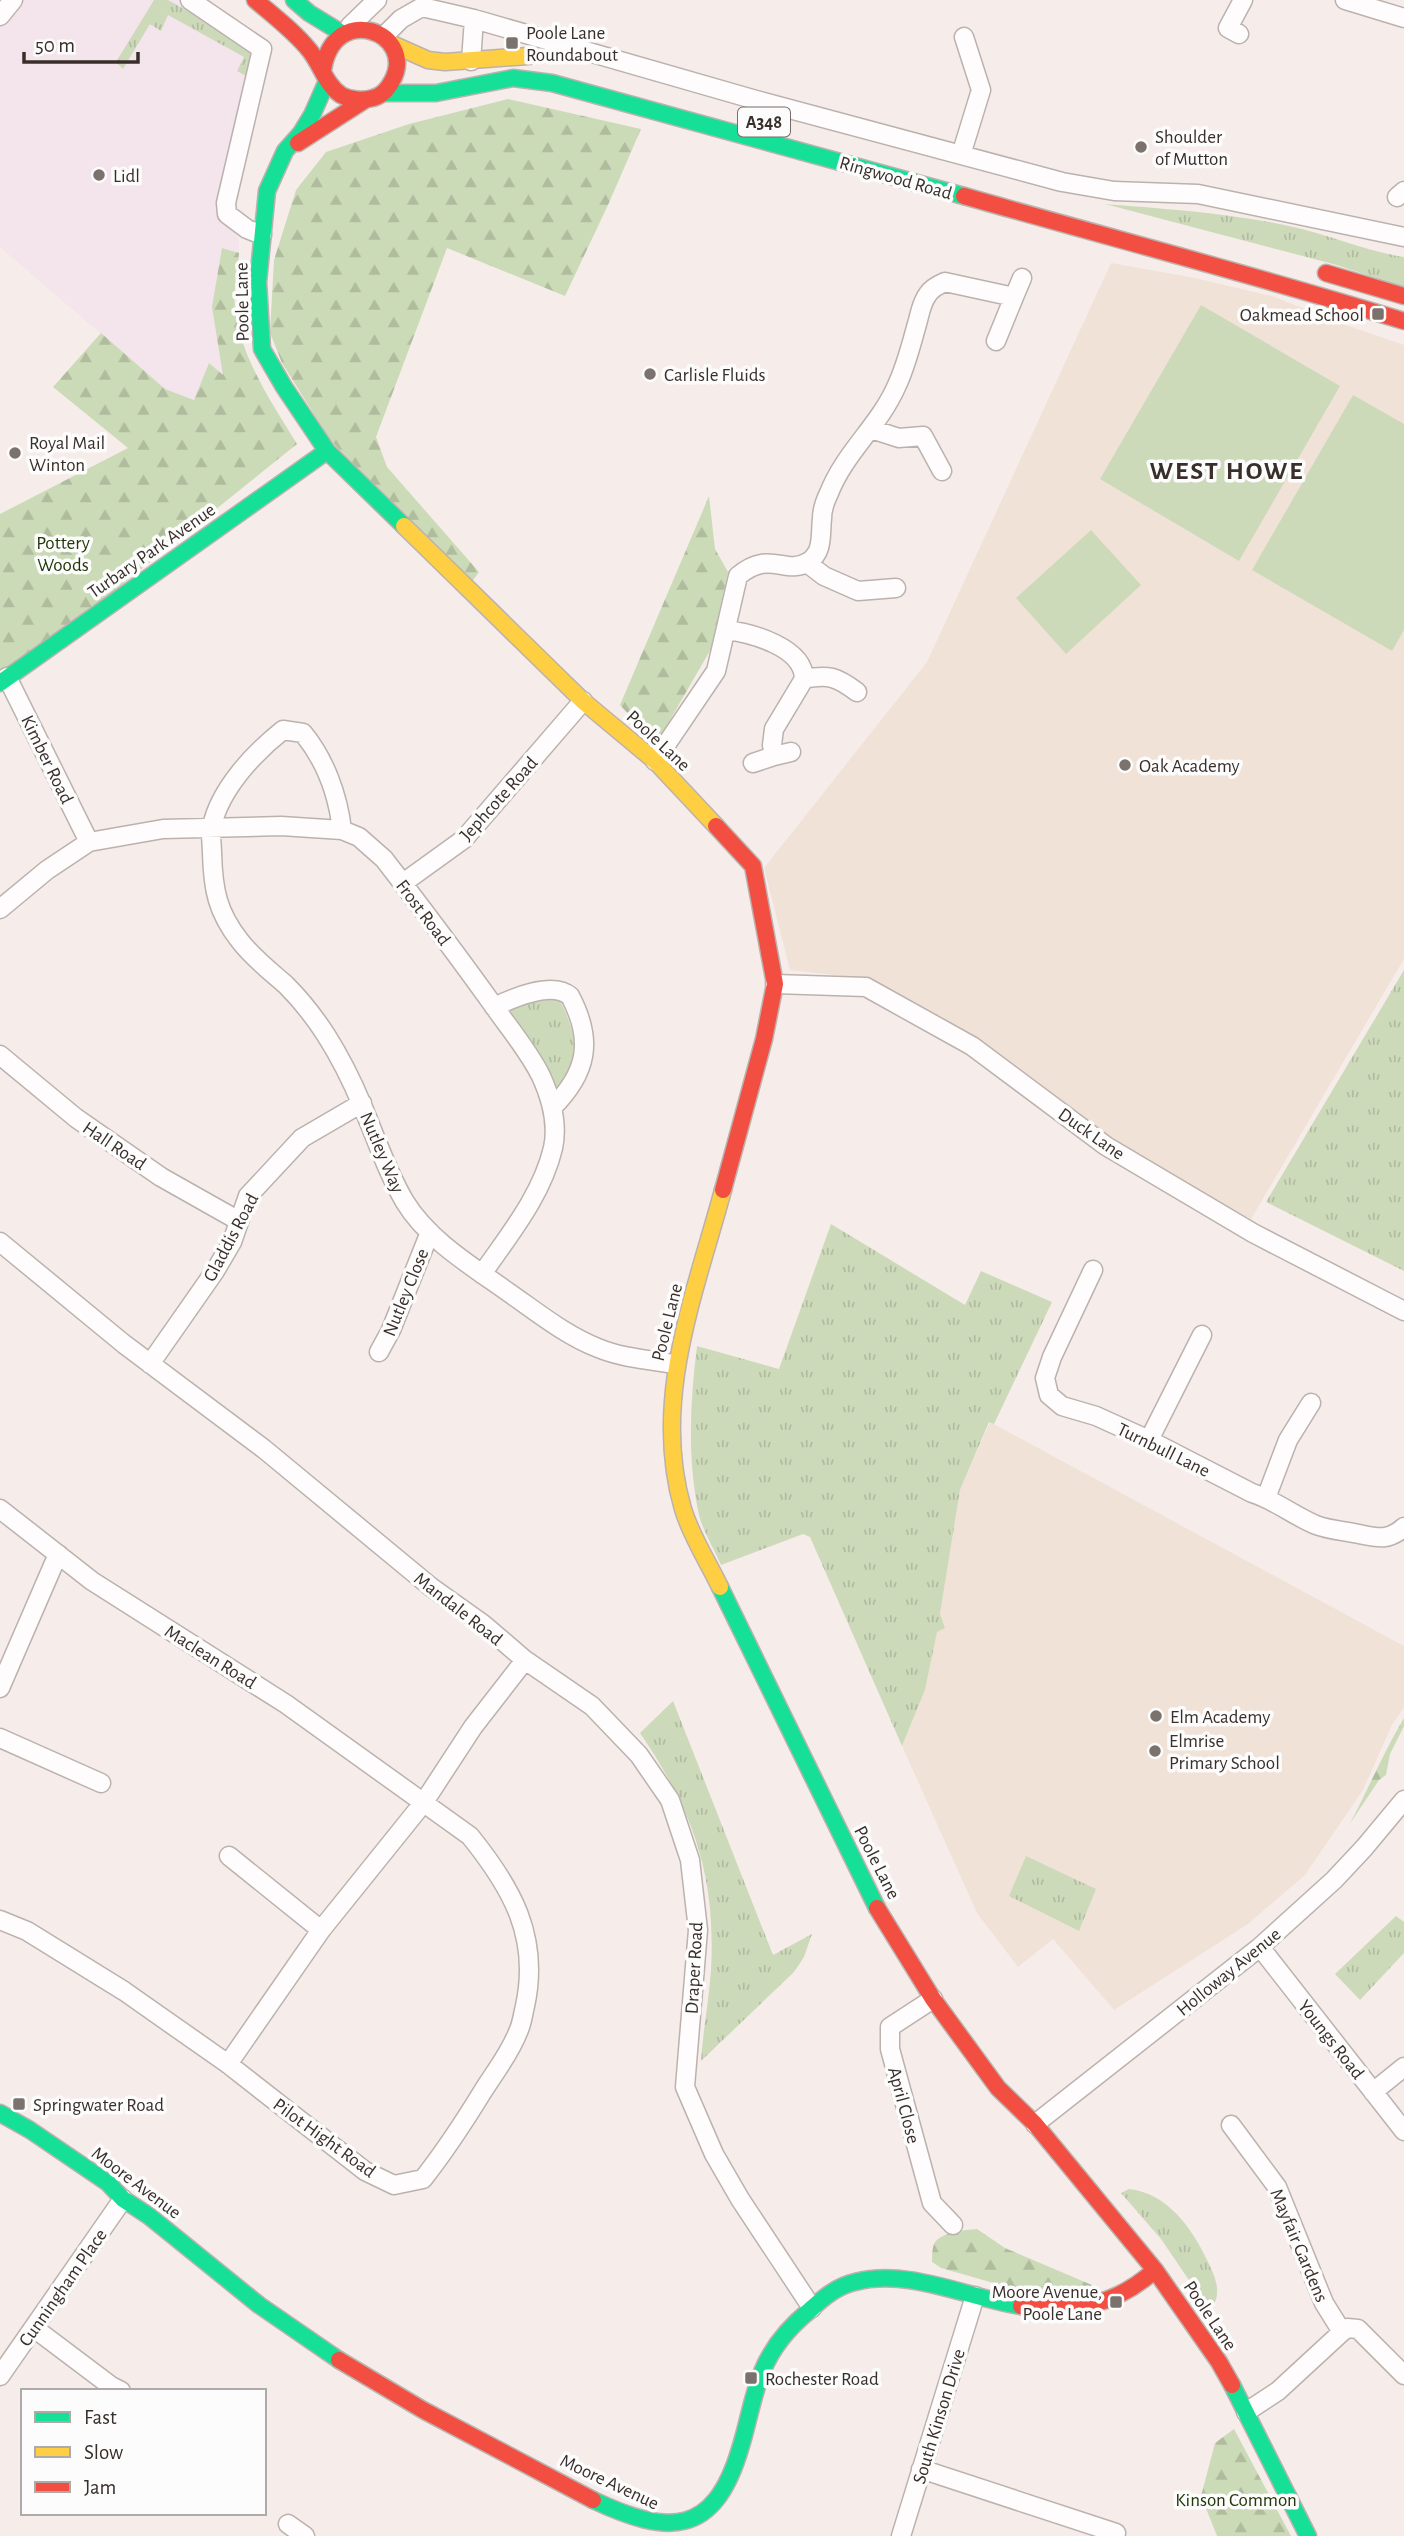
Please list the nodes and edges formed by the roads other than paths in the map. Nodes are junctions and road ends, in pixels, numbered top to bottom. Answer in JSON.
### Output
{"nodes":[{"id":1,"x":13,"y":0,"type":"edge"},
{"id":2,"x":190,"y":0,"type":"edge"},
{"id":3,"x":255,"y":0,"type":"edge"},
{"id":4,"x":294,"y":0,"type":"edge"},
{"id":5,"x":383,"y":0,"type":"edge"},
{"id":6,"x":1243,"y":0,"type":"edge"},
{"id":7,"x":1345,"y":0,"type":"edge"},
{"id":8,"x":368,"y":3,"type":"edge"},
{"id":9,"x":0,"y":16,"type":"edge"},
{"id":10,"x":1404,"y":18,"type":"edge"},
{"id":11,"x":474,"y":19,"type":"junction"},
{"id":12,"x":1227,"y":28,"type":"dead end"},
{"id":13,"x":343,"y":30,"type":"junction"},
{"id":14,"x":964,"y":37,"type":"dead end"},
{"id":15,"x":388,"y":38,"type":"junction"},
{"id":16,"x":548,"y":60,"type":"dead end"},
{"id":17,"x":471,"y":61,"type":"junction"},
{"id":18,"x":325,"y":75,"type":"junction"},
{"id":19,"x":383,"y":93,"type":"junction"},
{"id":20,"x":365,"y":100,"type":"junction"},
{"id":21,"x":285,"y":151,"type":"junction"},
{"id":22,"x":961,"y":155,"type":"junction"},
{"id":23,"x":262,"y":236,"type":"junction"},
{"id":24,"x":1404,"y":237,"type":"edge"},
{"id":25,"x":1311,"y":269,"type":"dead end"},
{"id":26,"x":1022,"y":278,"type":"dead end"},
{"id":27,"x":1404,"y":296,"type":"edge"},
{"id":28,"x":1014,"y":298,"type":"junction"},
{"id":29,"x":1404,"y":321,"type":"edge"},
{"id":30,"x":996,"y":341,"type":"dead end"},
{"id":31,"x":871,"y":429,"type":"junction"},
{"id":32,"x":327,"y":451,"type":"junction"},
{"id":33,"x":942,"y":471,"type":"dead end"},
{"id":34,"x":807,"y":563,"type":"junction"},
{"id":35,"x":896,"y":588,"type":"dead end"},
{"id":36,"x":726,"y":629,"type":"junction"},
{"id":37,"x":804,"y":679,"type":"junction"},
{"id":38,"x":4,"y":680,"type":"edge"},
{"id":39,"x":857,"y":692,"type":"dead end"},
{"id":40,"x":583,"y":701,"type":"junction"},
{"id":41,"x":655,"y":761,"type":"junction"},
{"id":42,"x":753,"y":763,"type":"dead end"},
{"id":43,"x":211,"y":828,"type":"junction"},
{"id":44,"x":342,"y":830,"type":"junction"},
{"id":45,"x":89,"y":842,"type":"junction"},
{"id":46,"x":402,"y":883,"type":"junction"},
{"id":47,"x":0,"y":909,"type":"edge"},
{"id":48,"x":775,"y":984,"type":"junction"},
{"id":49,"x":494,"y":1007,"type":"junction"},
{"id":50,"x":0,"y":1055,"type":"edge"},
{"id":51,"x":362,"y":1103,"type":"junction"},
{"id":52,"x":552,"y":1108,"type":"junction"},
{"id":53,"x":239,"y":1221,"type":"junction"},
{"id":54,"x":430,"y":1232,"type":"junction"},
{"id":55,"x":0,"y":1242,"type":"edge"},
{"id":56,"x":1093,"y":1270,"type":"dead end"},
{"id":57,"x":482,"y":1273,"type":"junction"},
{"id":58,"x":1404,"y":1311,"type":"edge"},
{"id":59,"x":1202,"y":1335,"type":"dead end"},
{"id":60,"x":379,"y":1352,"type":"dead end"},
{"id":61,"x":150,"y":1364,"type":"junction"},
{"id":62,"x":676,"y":1364,"type":"junction"},
{"id":63,"x":1311,"y":1402,"type":"dead end"},
{"id":64,"x":1149,"y":1440,"type":"junction"},
{"id":65,"x":1266,"y":1498,"type":"junction"},
{"id":66,"x":0,"y":1509,"type":"edge"},
{"id":67,"x":1404,"y":1527,"type":"edge"},
{"id":68,"x":58,"y":1554,"type":"junction"},
{"id":69,"x":525,"y":1660,"type":"junction"},
{"id":70,"x":0,"y":1688,"type":"edge"},
{"id":71,"x":0,"y":1738,"type":"edge"},
{"id":72,"x":101,"y":1783,"type":"dead end"},
{"id":73,"x":1404,"y":1800,"type":"edge"},
{"id":74,"x":424,"y":1802,"type":"junction"},
{"id":75,"x":229,"y":1856,"type":"dead end"},
{"id":76,"x":0,"y":1920,"type":"edge"},
{"id":77,"x":321,"y":1930,"type":"junction"},
{"id":78,"x":1260,"y":1947,"type":"junction"},
{"id":79,"x":933,"y":1999,"type":"junction"},
{"id":80,"x":228,"y":2064,"type":"junction"},
{"id":81,"x":1404,"y":2067,"type":"edge"},
{"id":82,"x":1373,"y":2092,"type":"junction"},
{"id":83,"x":0,"y":2113,"type":"edge"},
{"id":84,"x":1035,"y":2124,"type":"junction"},
{"id":85,"x":1231,"y":2125,"type":"dead end"},
{"id":86,"x":1404,"y":2131,"type":"edge"},
{"id":87,"x":123,"y":2199,"type":"junction"},
{"id":88,"x":953,"y":2225,"type":"dead end"},
{"id":89,"x":1155,"y":2270,"type":"junction"},
{"id":90,"x":975,"y":2296,"type":"junction"},
{"id":91,"x":812,"y":2308,"type":"junction"},
{"id":92,"x":34,"y":2328,"type":"junction"},
{"id":93,"x":1342,"y":2332,"type":"junction"},
{"id":94,"x":0,"y":2375,"type":"edge"},
{"id":95,"x":1404,"y":2375,"type":"edge"},
{"id":96,"x":117,"y":2389,"type":"edge"},
{"id":97,"x":1246,"y":2412,"type":"junction"},
{"id":98,"x":921,"y":2469,"type":"junction"},
{"id":99,"x":288,"y":2524,"type":"dead end"},
{"id":100,"x":688,"y":2531,"type":"edge"},
{"id":101,"x":305,"y":2536,"type":"edge"},
{"id":102,"x":901,"y":2536,"type":"edge"},
{"id":103,"x":1115,"y":2536,"type":"edge"},
{"id":104,"x":1308,"y":2536,"type":"edge"}],
"edges":[{"from":1,"to":9,"type":"street"},
{"from":2,"to":23,"type":"street"},
{"from":3,"to":18,"type":"main road"},
{"from":4,"to":13,"type":"main road"},
{"from":5,"to":15,"type":"street"},
{"from":6,"to":12,"type":"street"},
{"from":7,"to":10,"type":"street"},
{"from":8,"to":13,"type":"street"},
{"from":11,"to":15,"type":"street","name":"Ringwood Road"},
{"from":11,"to":17,"type":"street"},
{"from":11,"to":22,"type":"street","name":"Ringwood Road"},
{"from":13,"to":15,"type":"main road"},
{"from":13,"to":18,"type":"main road"},
{"from":14,"to":22,"type":"street"},
{"from":15,"to":17,"type":"main road"},
{"from":15,"to":19,"type":"main road"},
{"from":16,"to":17,"type":"main road"},
{"from":18,"to":20,"type":"main road"},
{"from":18,"to":21,"type":"main road","name":"Poole Lane"},
{"from":19,"to":20,"type":"main road"},
{"from":19,"to":29,"type":"main road","name":"Ringwood Road","number":"A348"},
{"from":20,"to":21,"type":"main road"},
{"from":21,"to":23,"type":"main road","name":"Poole Lane"},
{"from":22,"to":24,"type":"street","name":"Ringwood Road"},
{"from":23,"to":32,"type":"main road","name":"Poole Lane"},
{"from":25,"to":27,"type":"main road"},
{"from":26,"to":28,"type":"street"},
{"from":28,"to":30,"type":"street"},
{"from":28,"to":31,"type":"street"},
{"from":31,"to":33,"type":"street"},
{"from":31,"to":34,"type":"street"},
{"from":32,"to":38,"type":"main road","name":"Turbary Park Avenue"},
{"from":32,"to":40,"type":"main road","name":"Poole Lane"},
{"from":34,"to":35,"type":"street"},
{"from":34,"to":36,"type":"street"},
{"from":36,"to":37,"type":"street"},
{"from":36,"to":41,"type":"street"},
{"from":37,"to":39,"type":"street"},
{"from":37,"to":42,"type":"street"},
{"from":38,"to":45,"type":"street","name":"Kimber Road"},
{"from":40,"to":41,"type":"main road","name":"Poole Lane"},
{"from":40,"to":46,"type":"street","name":"Jephcote Road"},
{"from":41,"to":48,"type":"main road","name":"Poole Lane"},
{"from":43,"to":44,"type":"street","name":"Frost Road"},
{"from":43,"to":44,"type":"street"},
{"from":43,"to":45,"type":"street","name":"Frost Road"},
{"from":43,"to":51,"type":"street","name":"Nutley Way"},
{"from":44,"to":46,"type":"street","name":"Frost Road"},
{"from":45,"to":47,"type":"street","name":"Frost Road"},
{"from":46,"to":49,"type":"street","name":"Frost Road"},
{"from":48,"to":58,"type":"street","name":"Duck Lane"},
{"from":48,"to":62,"type":"main road","name":"Poole Lane"},
{"from":49,"to":52,"type":"street","name":"Frost Road"},
{"from":49,"to":52,"type":"street"},
{"from":50,"to":53,"type":"street","name":"Hall Road"},
{"from":51,"to":53,"type":"street","name":"Gladdis Road"},
{"from":51,"to":54,"type":"street","name":"Nutley Way"},
{"from":52,"to":57,"type":"street","name":"Frost Road"},
{"from":53,"to":61,"type":"street","name":"Gladdis Road"},
{"from":54,"to":57,"type":"street","name":"Nutley Way"},
{"from":54,"to":60,"type":"street","name":"Nutley Close"},
{"from":55,"to":61,"type":"street","name":"Mandale Road"},
{"from":56,"to":64,"type":"street","name":"Turnbull Lane"},
{"from":57,"to":62,"type":"street","name":"Nutley Way"},
{"from":59,"to":64,"type":"street"},
{"from":61,"to":69,"type":"street","name":"Mandale Road"},
{"from":62,"to":79,"type":"main road","name":"Poole Lane"},
{"from":63,"to":65,"type":"street"},
{"from":64,"to":65,"type":"street","name":"Turnbull Lane"},
{"from":65,"to":67,"type":"street","name":"Turnbull Lane"},
{"from":66,"to":68,"type":"street","name":"Maclean Road"},
{"from":68,"to":70,"type":"street"},
{"from":68,"to":74,"type":"street","name":"Maclean Road"},
{"from":69,"to":74,"type":"street"},
{"from":69,"to":91,"type":"street","name":"Draper Road"},
{"from":71,"to":72,"type":"street"},
{"from":73,"to":78,"type":"street","name":"Holloway Avenue"},
{"from":74,"to":77,"type":"street"},
{"from":74,"to":80,"type":"street","name":"Pilot Hight Road"},
{"from":75,"to":77,"type":"street"},
{"from":76,"to":80,"type":"street","name":"Pilot Hight Road"},
{"from":77,"to":80,"type":"street"},
{"from":78,"to":82,"type":"street","name":"Youngs Road"},
{"from":78,"to":84,"type":"street","name":"Holloway Avenue"},
{"from":79,"to":84,"type":"main road","name":"Poole Lane"},
{"from":79,"to":88,"type":"street","name":"April Close"},
{"from":81,"to":82,"type":"street"},
{"from":82,"to":86,"type":"street","name":"Youngs Road"},
{"from":83,"to":87,"type":"main road","name":"Moore Avenue"},
{"from":84,"to":89,"type":"main road","name":"Poole Lane"},
{"from":85,"to":93,"type":"street","name":"Mayfair Gardens"},
{"from":87,"to":92,"type":"street","name":"Cunningham Place"},
{"from":87,"to":100,"type":"main road","name":"Moore Avenue"},
{"from":89,"to":90,"type":"main road","name":"Moore Avenue"},
{"from":89,"to":97,"type":"main road","name":"Poole Lane"},
{"from":90,"to":91,"type":"main road","name":"Moore Avenue"},
{"from":90,"to":98,"type":"street","name":"South Kinson Drive"},
{"from":91,"to":100,"type":"main road","name":"Moore Avenue"},
{"from":92,"to":94,"type":"street","name":"Cunningham Place"},
{"from":92,"to":96,"type":"street"},
{"from":93,"to":95,"type":"street"},
{"from":93,"to":97,"type":"street"},
{"from":97,"to":104,"type":"main road","name":"Poole Lane"},
{"from":98,"to":102,"type":"street","name":"South Kinson Drive"},
{"from":98,"to":103,"type":"street"},
{"from":99,"to":101,"type":"street"}]}
